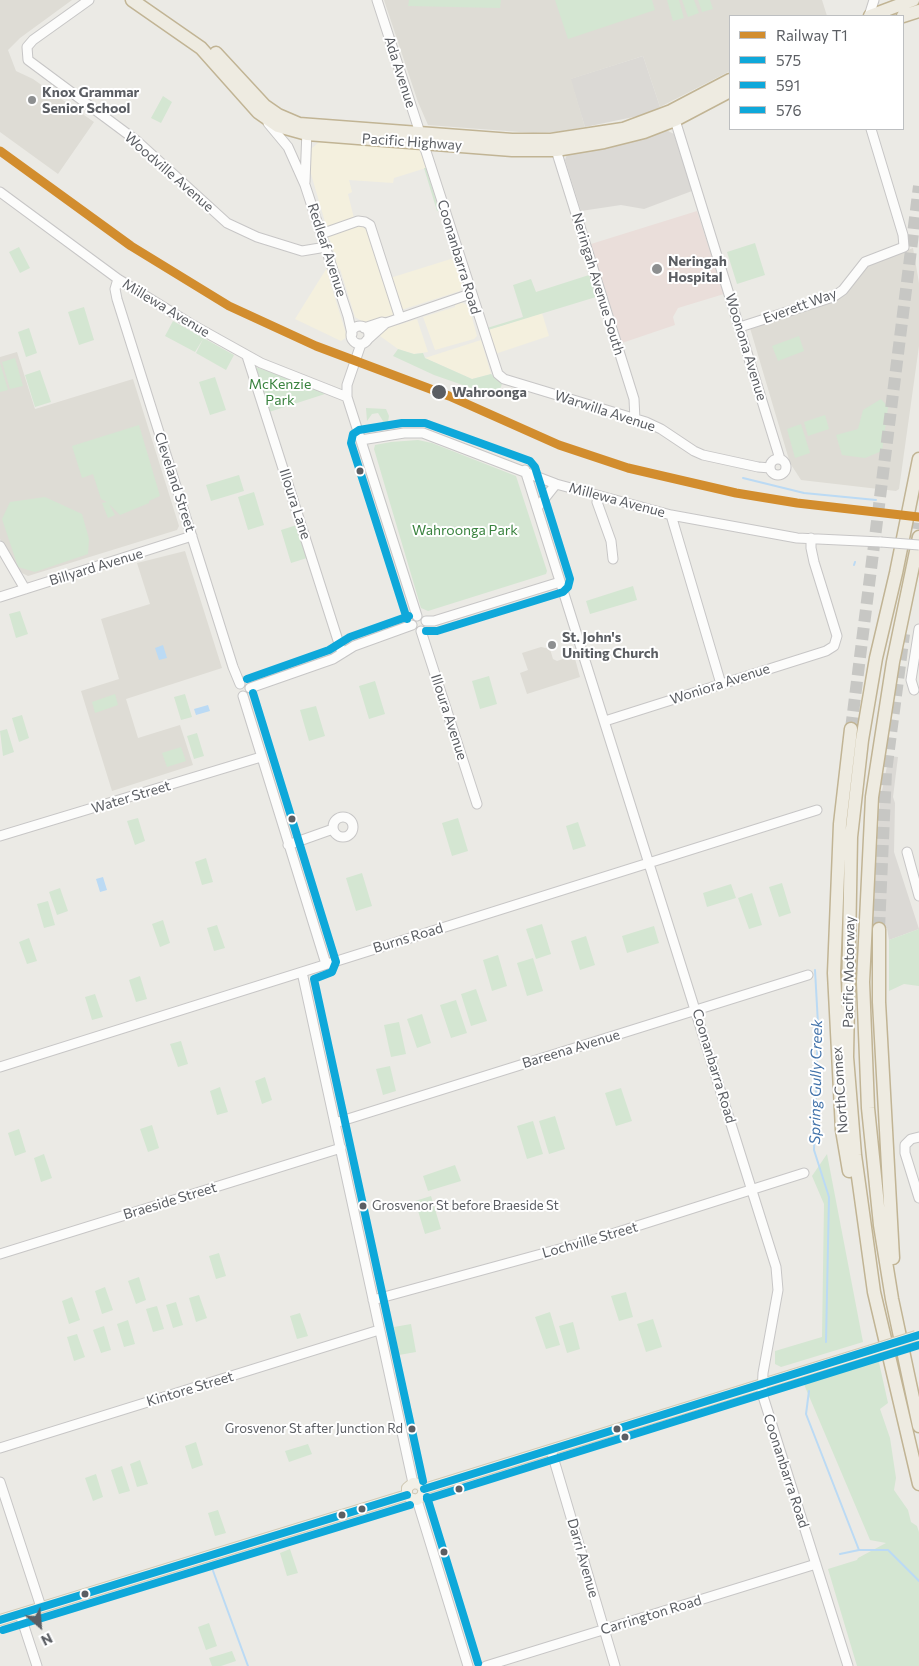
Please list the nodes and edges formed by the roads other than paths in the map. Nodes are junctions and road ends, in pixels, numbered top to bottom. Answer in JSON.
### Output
{"nodes":[{"id":1,"x":89,"y":0,"type":"edge"},
{"id":2,"x":132,"y":0,"type":"edge"},
{"id":3,"x":145,"y":0,"type":"edge"},
{"id":4,"x":377,"y":0,"type":"edge"},
{"id":5,"x":874,"y":0,"type":"edge"},
{"id":6,"x":879,"y":0,"type":"edge"},
{"id":7,"x":913,"y":0,"type":"edge"},
{"id":8,"x":891,"y":8,"type":"junction"},
{"id":9,"x":870,"y":15,"type":"edge"},
{"id":10,"x":873,"y":15,"type":"edge"},
{"id":11,"x":729,"y":80,"type":"edge"},
{"id":12,"x":729,"y":92,"type":"edge"},
{"id":13,"x":258,"y":112,"type":"junction"},
{"id":14,"x":675,"y":120,"type":"junction"},
{"id":15,"x":307,"y":130,"type":"junction"},
{"id":16,"x":872,"y":130,"type":"edge"},
{"id":17,"x":422,"y":138,"type":"junction"},
{"id":18,"x":556,"y":150,"type":"junction"},
{"id":19,"x":305,"y":185,"type":"junction"},
{"id":20,"x":0,"y":192,"type":"edge"},
{"id":21,"x":321,"y":234,"type":"junction"},
{"id":22,"x":326,"y":247,"type":"junction"},
{"id":23,"x":118,"y":279,"type":"junction"},
{"id":24,"x":470,"y":294,"type":"junction"},
{"id":25,"x":348,"y":316,"type":"junction"},
{"id":26,"x":400,"y":318,"type":"junction"},
{"id":27,"x":386,"y":323,"type":"junction"},
{"id":28,"x":363,"y":327,"type":"junction"},
{"id":29,"x":740,"y":327,"type":"junction"},
{"id":30,"x":352,"y":334,"type":"junction"},
{"id":31,"x":364,"y":342,"type":"junction"},
{"id":32,"x":247,"y":356,"type":"junction"},
{"id":33,"x":495,"y":371,"type":"joint"},
{"id":34,"x":347,"y":397,"type":"junction"},
{"id":35,"x":635,"y":420,"type":"junction"},
{"id":36,"x":361,"y":440,"type":"junction"},
{"id":37,"x":780,"y":459,"type":"junction"},
{"id":38,"x":919,"y":459,"type":"edge"},
{"id":39,"x":770,"y":468,"type":"junction"},
{"id":40,"x":525,"y":470,"type":"junction"},
{"id":41,"x":556,"y":484,"type":"junction"},
{"id":42,"x":600,"y":497,"type":"junction"},
{"id":43,"x":538,"y":508,"type":"junction"},
{"id":44,"x":671,"y":515,"type":"junction"},
{"id":45,"x":192,"y":536,"type":"junction"},
{"id":46,"x":919,"y":537,"type":"edge"},
{"id":47,"x":811,"y":538,"type":"junction"},
{"id":48,"x":919,"y":545,"type":"edge"},
{"id":49,"x":0,"y":546,"type":"edge"},
{"id":50,"x":613,"y":559,"type":"dead end"},
{"id":51,"x":560,"y":582,"type":"junction"},
{"id":52,"x":25,"y":589,"type":"junction"},
{"id":53,"x":0,"y":597,"type":"edge"},
{"id":54,"x":416,"y":616,"type":"junction"},
{"id":55,"x":426,"y":621,"type":"junction"},
{"id":56,"x":412,"y":625,"type":"junction"},
{"id":57,"x":919,"y":629,"type":"edge"},
{"id":58,"x":421,"y":631,"type":"junction"},
{"id":59,"x":342,"y":653,"type":"junction"},
{"id":60,"x":240,"y":684,"type":"junction"},
{"id":61,"x":721,"y":684,"type":"junction"},
{"id":62,"x":250,"y":688,"type":"junction"},
{"id":63,"x":914,"y":690,"type":"dead end"},
{"id":64,"x":243,"y":696,"type":"junction"},
{"id":65,"x":605,"y":721,"type":"junction"},
{"id":66,"x":850,"y":729,"type":"tunnel mouth"},
{"id":67,"x":261,"y":758,"type":"junction"},
{"id":68,"x":476,"y":804,"type":"dead end"},
{"id":69,"x":817,"y":810,"type":"dead end"},
{"id":70,"x":333,"y":829,"type":"dead end"},
{"id":71,"x":0,"y":836,"type":"edge"},
{"id":72,"x":288,"y":845,"type":"junction"},
{"id":73,"x":907,"y":852,"type":"dead end"},
{"id":74,"x":649,"y":863,"type":"junction"},
{"id":75,"x":919,"y":896,"type":"edge"},
{"id":76,"x":879,"y":929,"type":"tunnel mouth"},
{"id":77,"x":326,"y":964,"type":"junction"},
{"id":78,"x":302,"y":972,"type":"junction"},
{"id":79,"x":808,"y":975,"type":"dead end"},
{"id":80,"x":696,"y":1010,"type":"junction"},
{"id":81,"x":0,"y":1067,"type":"edge"},
{"id":82,"x":335,"y":1123,"type":"junction"},
{"id":83,"x":915,"y":1138,"type":"edge"},
{"id":84,"x":340,"y":1148,"type":"junction"},
{"id":85,"x":804,"y":1173,"type":"dead end"},
{"id":86,"x":753,"y":1190,"type":"junction"},
{"id":87,"x":919,"y":1198,"type":"edge"},
{"id":88,"x":866,"y":1239,"type":"junction"},
{"id":89,"x":0,"y":1254,"type":"edge"},
{"id":90,"x":373,"y":1300,"type":"junction"},
{"id":91,"x":897,"y":1321,"type":"junction"},
{"id":92,"x":380,"y":1330,"type":"junction"},
{"id":93,"x":918,"y":1336,"type":"edge"},
{"id":94,"x":762,"y":1384,"type":"junction"},
{"id":95,"x":919,"y":1426,"type":"edge"},
{"id":96,"x":0,"y":1448,"type":"edge"},
{"id":97,"x":551,"y":1450,"type":"junction"},
{"id":98,"x":0,"y":1482,"type":"edge"},
{"id":99,"x":413,"y":1483,"type":"junction"},
{"id":100,"x":919,"y":1484,"type":"edge"},
{"id":101,"x":424,"y":1490,"type":"junction"},
{"id":102,"x":407,"y":1494,"type":"junction"},
{"id":103,"x":417,"y":1500,"type":"junction"},
{"id":104,"x":816,"y":1564,"type":"junction"},
{"id":105,"x":41,"y":1607,"type":"junction"},
{"id":106,"x":20,"y":1614,"type":"junction"},
{"id":107,"x":0,"y":1620,"type":"edge"},
{"id":108,"x":604,"y":1630,"type":"junction"},
{"id":109,"x":36,"y":1666,"type":"edge"},
{"id":110,"x":468,"y":1666,"type":"edge"},
{"id":111,"x":486,"y":1666,"type":"edge"},
{"id":112,"x":615,"y":1666,"type":"edge"},
{"id":113,"x":848,"y":1666,"type":"edge"}],
"edges":[{"from":1,"to":22,"type":"street","name":"Woodville Avenue"},
{"from":2,"to":13,"type":"highway","name":"Pacific Highway"},
{"from":3,"to":15,"type":"highway","name":"Pacific Highway"},
{"from":4,"to":17,"type":"street","name":"Ada Avenue"},
{"from":5,"to":9,"type":"street"},
{"from":6,"to":8,"type":"street"},
{"from":7,"to":8,"type":"highway"},
{"from":8,"to":10,"type":"highway"},
{"from":11,"to":17,"type":"highway","name":"Pacific Highway"},
{"from":12,"to":14,"type":"highway","name":"Pacific Highway"},
{"from":13,"to":15,"type":"highway","name":"Pacific Highway"},
{"from":13,"to":19,"type":"street","name":"Redleaf Avenue"},
{"from":14,"to":18,"type":"highway","name":"Pacific Highway"},
{"from":14,"to":29,"type":"street","name":"Woonona Avenue"},
{"from":15,"to":17,"type":"highway","name":"Pacific Highway"},
{"from":15,"to":19,"type":"street","name":"Redleaf Avenue"},
{"from":16,"to":29,"type":"street","name":"Everett Way"},
{"from":17,"to":18,"type":"highway","name":"Pacific Highway"},
{"from":17,"to":24,"type":"street","name":"Coonanbarra Road"},
{"from":18,"to":35,"type":"street","name":"Neringah Avenue South"},
{"from":19,"to":21,"type":"street","name":"Redleaf Avenue"},
{"from":20,"to":23,"type":"street","name":"Millewa Avenue"},
{"from":21,"to":22,"type":"street","name":"Redleaf Avenue"},
{"from":21,"to":26,"type":"street"},
{"from":22,"to":25,"type":"street","name":"Redleaf Avenue"},
{"from":23,"to":32,"type":"street","name":"Millewa Avenue"},
{"from":23,"to":45,"type":"street","name":"Cleveland Street"},
{"from":24,"to":26,"type":"street"},
{"from":24,"to":33,"type":"street","name":"Coonanbarra Road"},
{"from":25,"to":28,"type":"street","name":"Redleaf Avenue"},
{"from":25,"to":30,"type":"street","name":"Redleaf Avenue"},
{"from":26,"to":27,"type":"street"},
{"from":27,"to":28,"type":"street"},
{"from":27,"to":31,"type":"street"},
{"from":28,"to":30,"type":"street"},
{"from":28,"to":31,"type":"street"},
{"from":29,"to":37,"type":"street","name":"Woonona Avenue"},
{"from":30,"to":31,"type":"street"},
{"from":31,"to":34,"type":"street"},
{"from":32,"to":34,"type":"street","name":"Millewa Avenue"},
{"from":32,"to":59,"type":"street","name":"Illoura Lane"},
{"from":33,"to":35,"type":"street","name":"Warwilla Avenue"},
{"from":34,"to":36,"type":"street"},
{"from":35,"to":39,"type":"street","name":"Warwilla Avenue"},
{"from":36,"to":40,"type":"street","name":"Millewa Avenue"},
{"from":36,"to":54,"type":"street"},
{"from":37,"to":39,"type":"street"},
{"from":37,"to":39,"type":"street"},
{"from":38,"to":88,"type":"highway","name":"Pacific Motorway"},
{"from":40,"to":41,"type":"street","name":"Millewa Avenue"},
{"from":40,"to":43,"type":"street","name":"Coonanbarra Road"},
{"from":41,"to":42,"type":"street","name":"Millewa Avenue"},
{"from":41,"to":43,"type":"street"},
{"from":42,"to":44,"type":"street","name":"Millewa Avenue"},
{"from":42,"to":50,"type":"street"},
{"from":43,"to":51,"type":"street","name":"Coonanbarra Road"},
{"from":44,"to":47,"type":"street","name":"Millewa Avenue"},
{"from":44,"to":61,"type":"street"},
{"from":45,"to":52,"type":"street","name":"Billyard Avenue"},
{"from":45,"to":60,"type":"street","name":"Cleveland Street"},
{"from":46,"to":91,"type":"highway","name":"Pacific Motorway"},
{"from":47,"to":48,"type":"street","name":"Millewa Avenue","bridge":true},
{"from":47,"to":61,"type":"street","name":"Woniora Avenue"},
{"from":49,"to":52,"type":"street"},
{"from":51,"to":55,"type":"street"},
{"from":51,"to":65,"type":"street","name":"Coonanbarra Road"},
{"from":52,"to":53,"type":"street","name":"Billyard Avenue"},
{"from":54,"to":55,"type":"street"},
{"from":54,"to":56,"type":"street"},
{"from":55,"to":58,"type":"street"},
{"from":56,"to":58,"type":"street"},
{"from":56,"to":59,"type":"street"},
{"from":57,"to":63,"type":"street"},
{"from":58,"to":68,"type":"street","name":"Illoura Avenue"},
{"from":59,"to":62,"type":"street"},
{"from":60,"to":62,"type":"street"},
{"from":60,"to":64,"type":"street"},
{"from":61,"to":65,"type":"street","name":"Woniora Avenue"},
{"from":62,"to":64,"type":"street"},
{"from":64,"to":67,"type":"street"},
{"from":65,"to":74,"type":"street","name":"Coonanbarra Road"},
{"from":66,"to":88,"type":"highway","name":"NorthConnex"},
{"from":67,"to":71,"type":"street","name":"Water Street"},
{"from":67,"to":72,"type":"street"},
{"from":69,"to":74,"type":"street","name":"Burns Road"},
{"from":70,"to":72,"type":"street"},
{"from":72,"to":77,"type":"street"},
{"from":73,"to":75,"type":"street"},
{"from":74,"to":77,"type":"street","name":"Burns Road"},
{"from":74,"to":80,"type":"street","name":"Coonanbarra Road"},
{"from":76,"to":91,"type":"highway"},
{"from":77,"to":78,"type":"street","name":"Burns Road"},
{"from":78,"to":81,"type":"street","name":"Burns Road"},
{"from":78,"to":82,"type":"street"},
{"from":79,"to":80,"type":"street","name":"Bareena Avenue"},
{"from":80,"to":82,"type":"street","name":"Bareena Avenue"},
{"from":80,"to":86,"type":"street","name":"Coonanbarra Road"},
{"from":82,"to":84,"type":"street"},
{"from":83,"to":87,"type":"street"},
{"from":84,"to":89,"type":"street","name":"Braeside Street"},
{"from":84,"to":90,"type":"street"},
{"from":85,"to":86,"type":"street","name":"Lochville Street"},
{"from":86,"to":90,"type":"street","name":"Lochville Street"},
{"from":86,"to":94,"type":"street","name":"Coonanbarra Road"},
{"from":88,"to":100,"type":"highway","name":"Pacific Motorway"},
{"from":90,"to":92,"type":"street"},
{"from":91,"to":95,"type":"highway","name":"Pacific Motorway"},
{"from":92,"to":96,"type":"street","name":"Kintore Street"},
{"from":92,"to":99,"type":"street"},
{"from":93,"to":94,"type":"main road","bridge":true},
{"from":94,"to":97,"type":"main road"},
{"from":94,"to":104,"type":"street","name":"Coonanbarra Road"},
{"from":97,"to":101,"type":"main road"},
{"from":97,"to":108,"type":"street","name":"Darri Avenue"},
{"from":98,"to":105,"type":"street"},
{"from":99,"to":101,"type":"main road"},
{"from":99,"to":102,"type":"main road"},
{"from":101,"to":103,"type":"main road"},
{"from":102,"to":103,"type":"main road"},
{"from":102,"to":105,"type":"main road"},
{"from":103,"to":110,"type":"street"},
{"from":104,"to":108,"type":"street","name":"Carrington Road"},
{"from":104,"to":113,"type":"street","name":"Coonanbarra Road"},
{"from":105,"to":106,"type":"main road"},
{"from":106,"to":107,"type":"main road"},
{"from":106,"to":109,"type":"street"},
{"from":108,"to":111,"type":"street","name":"Carrington Road"},
{"from":108,"to":112,"type":"street","name":"Darri Avenue"}]}
